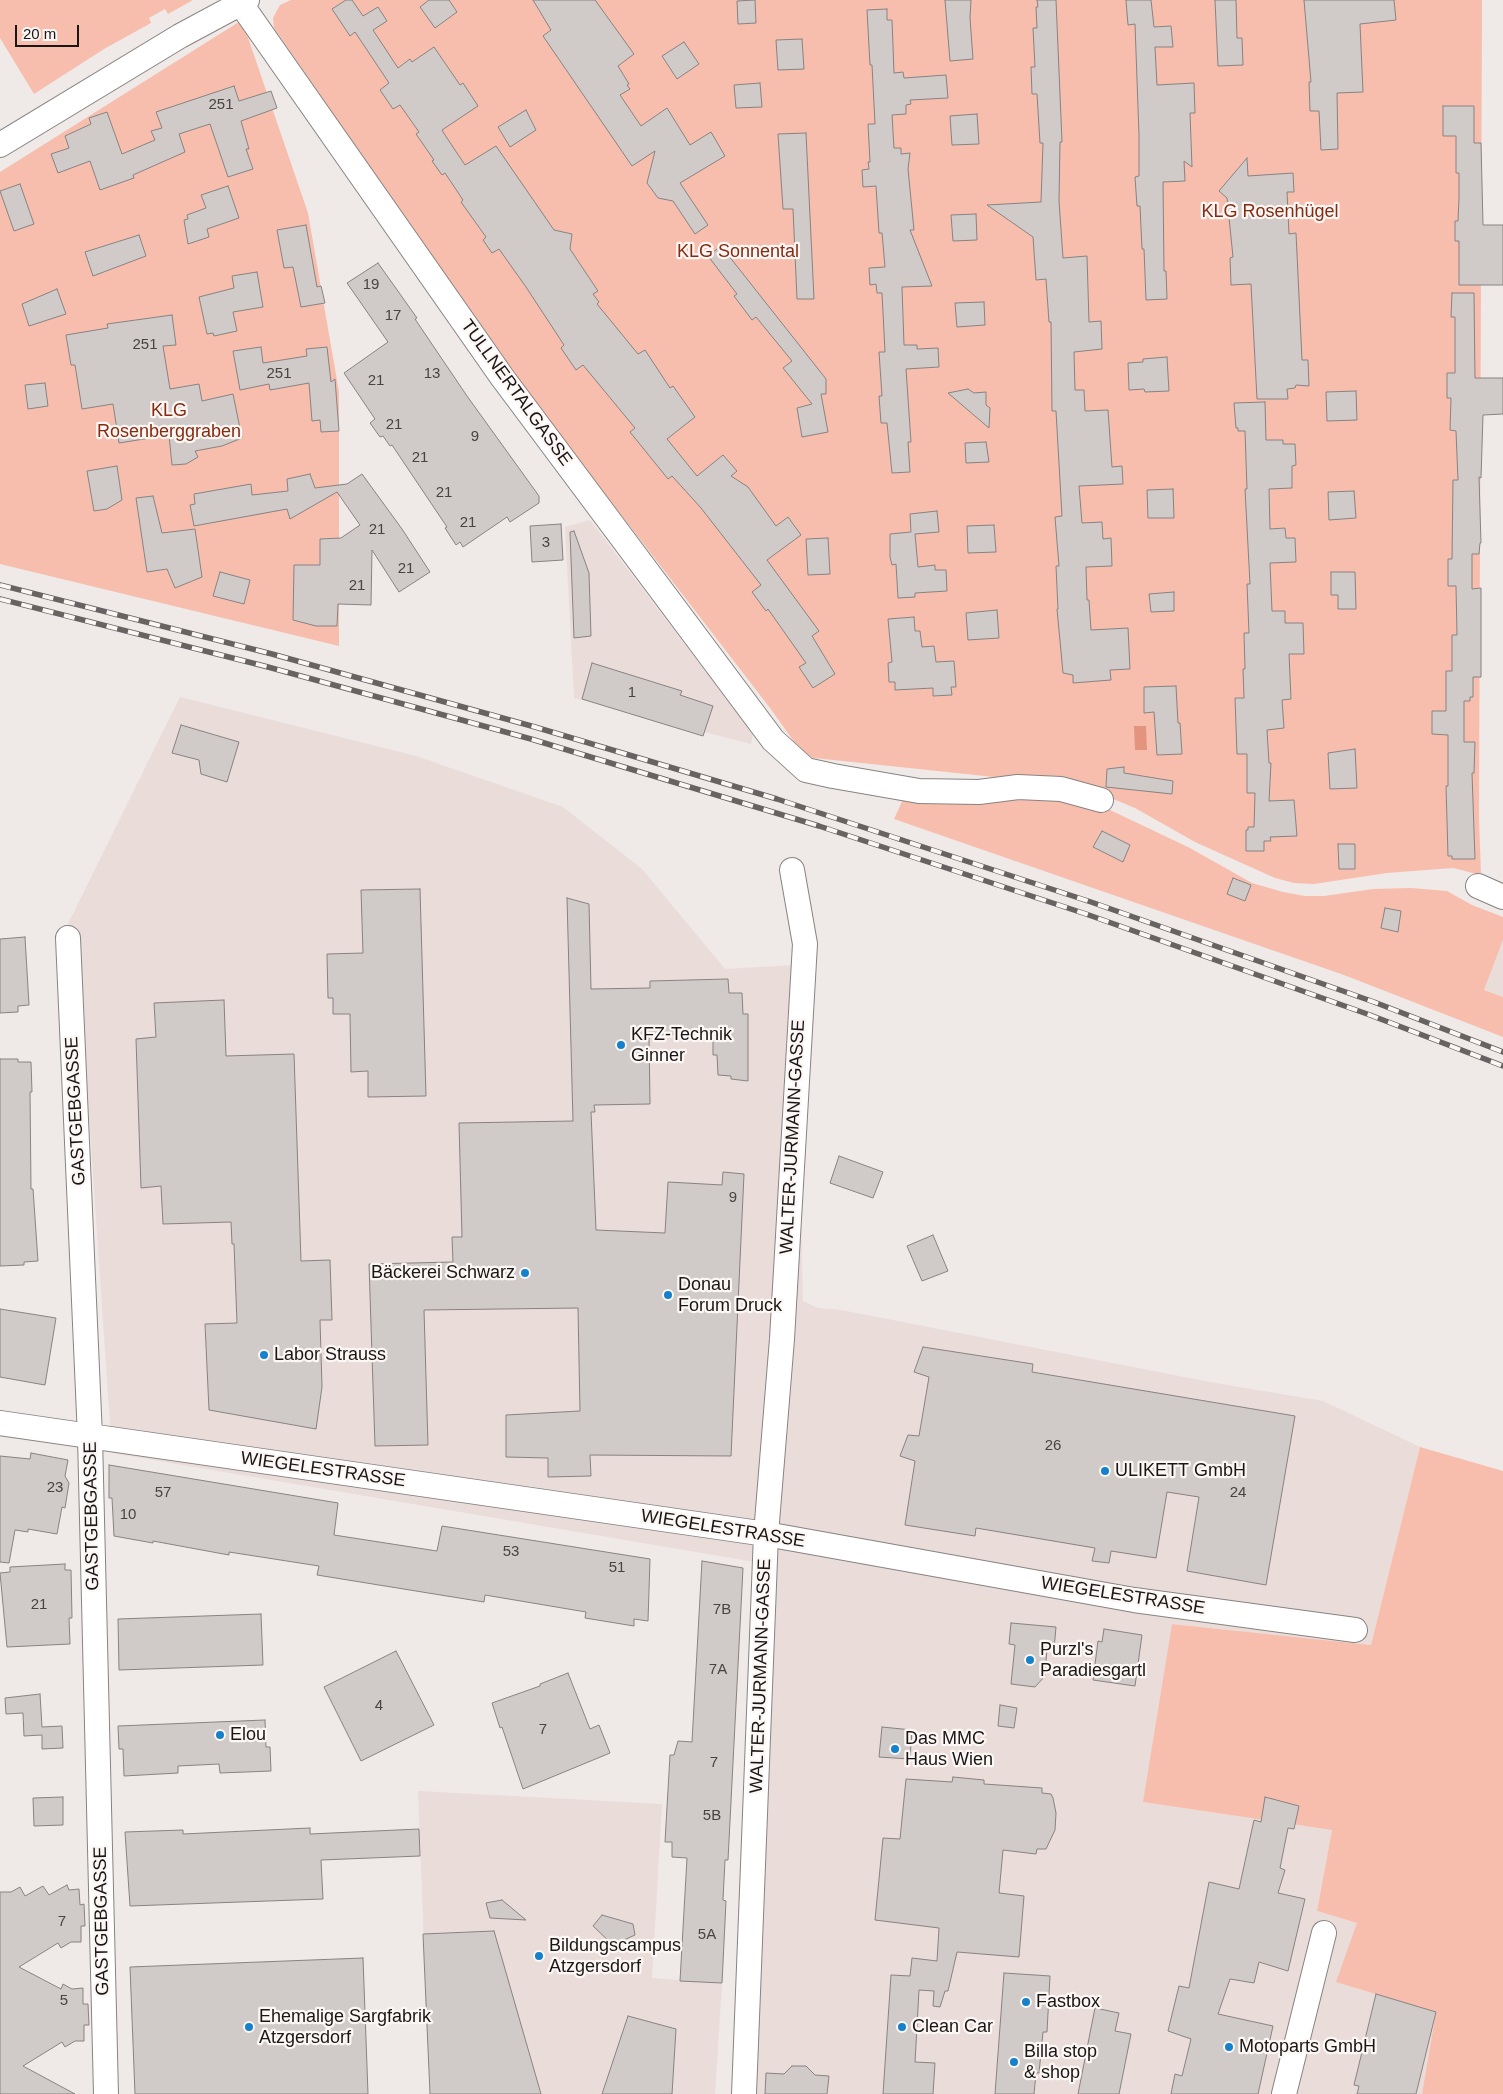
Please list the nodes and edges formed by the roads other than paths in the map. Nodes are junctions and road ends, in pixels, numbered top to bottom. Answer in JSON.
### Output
{"nodes":[{"id":1,"x":244,"y":2,"type":"edge"},
{"id":2,"x":0,"y":145,"type":"edge"},
{"id":3,"x":1101,"y":800,"type":"dead end"},
{"id":4,"x":792,"y":870,"type":"dead end"},
{"id":5,"x":1478,"y":886,"type":"dead end"},
{"id":6,"x":1503,"y":897,"type":"edge"},
{"id":7,"x":68,"y":938,"type":"dead end"},
{"id":8,"x":0,"y":1423,"type":"edge"},
{"id":9,"x":90,"y":1437,"type":"junction"},
{"id":10,"x":766,"y":1534,"type":"junction"},
{"id":11,"x":1355,"y":1630,"type":"dead end"},
{"id":12,"x":1324,"y":1933,"type":"dead end"},
{"id":13,"x":106,"y":2094,"type":"edge"},
{"id":14,"x":744,"y":2094,"type":"edge"},
{"id":15,"x":1284,"y":2094,"type":"edge"}],
"edges":[{"from":1,"to":2,"type":"street"},
{"from":1,"to":3,"type":"street","name":"TULLNERTALGASSE"},
{"from":4,"to":10,"type":"street","name":"WALTER-JURMANN-GASSE"},
{"from":5,"to":6,"type":"street"},
{"from":7,"to":9,"type":"street","name":"GASTGEBGASSE"},
{"from":8,"to":9,"type":"street","name":"WIEGELESTRASSE"},
{"from":9,"to":10,"type":"street","name":"WIEGELESTRASSE"},
{"from":9,"to":13,"type":"street","name":"GASTGEBGASSE"},
{"from":10,"to":11,"type":"street","name":"WIEGELESTRASSE"},
{"from":10,"to":14,"type":"street","name":"WALTER-JURMANN-GASSE"},
{"from":12,"to":15,"type":"street"}]}
